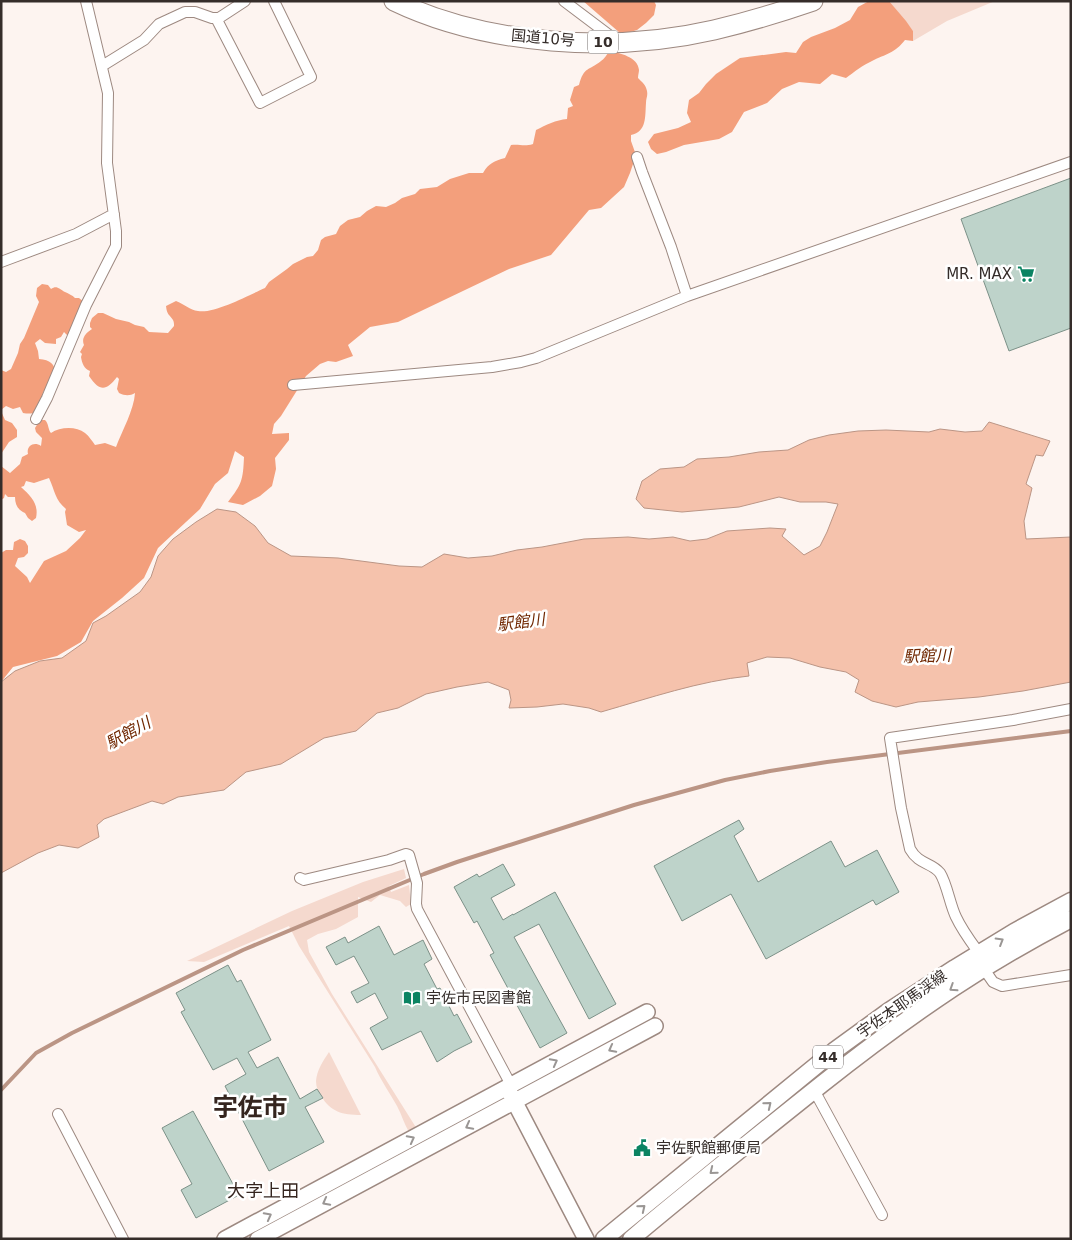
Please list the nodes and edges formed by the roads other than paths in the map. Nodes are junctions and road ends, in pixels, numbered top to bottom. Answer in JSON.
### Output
{"nodes":[{"id":1,"x":86,"y":1,"type":"edge"},
{"id":2,"x":245,"y":1,"type":"edge"},
{"id":3,"x":274,"y":1,"type":"edge"},
{"id":4,"x":394,"y":1,"type":"edge"},
{"id":5,"x":564,"y":1,"type":"edge"},
{"id":6,"x":813,"y":1,"type":"edge"},
{"id":7,"x":216,"y":18,"type":"junction"},
{"id":8,"x":618,"y":42,"type":"junction"},
{"id":9,"x":102,"y":66,"type":"junction"},
{"id":10,"x":637,"y":157,"type":"dead end"},
{"id":11,"x":1071,"y":162,"type":"edge"},
{"id":12,"x":114,"y":214,"type":"junction"},
{"id":13,"x":1,"y":262,"type":"edge"},
{"id":14,"x":687,"y":296,"type":"junction"},
{"id":15,"x":293,"y":385,"type":"dead end"},
{"id":16,"x":36,"y":419,"type":"dead end"},
{"id":17,"x":1071,"y":709,"type":"edge"},
{"id":18,"x":300,"y":878,"type":"dead end"},
{"id":19,"x":1071,"y":901,"type":"edge"},
{"id":20,"x":1071,"y":919,"type":"edge"},
{"id":21,"x":982,"y":961,"type":"junction"},
{"id":22,"x":1071,"y":975,"type":"edge"},
{"id":23,"x":647,"y":1012,"type":"dead end"},
{"id":24,"x":655,"y":1026,"type":"dead end"},
{"id":25,"x":509,"y":1086,"type":"junction"},
{"id":26,"x":814,"y":1090,"type":"junction"},
{"id":27,"x":514,"y":1102,"type":"junction"},
{"id":28,"x":58,"y":1114,"type":"dead end"},
{"id":29,"x":882,"y":1215,"type":"dead end"},
{"id":30,"x":123,"y":1239,"type":"edge"},
{"id":31,"x":225,"y":1239,"type":"edge"},
{"id":32,"x":258,"y":1239,"type":"edge"},
{"id":33,"x":586,"y":1239,"type":"edge"},
{"id":34,"x":604,"y":1239,"type":"edge"},
{"id":35,"x":631,"y":1239,"type":"edge"}],
"edges":[{"from":1,"to":9,"type":"street"},
{"from":2,"to":7,"type":"street"},
{"from":3,"to":7,"type":"street"},
{"from":4,"to":8,"type":"highway","name":"国道10号","number":"10"},
{"from":5,"to":8,"type":"street"},
{"from":6,"to":8,"type":"highway","name":"国道10号","number":"10"},
{"from":7,"to":9,"type":"street"},
{"from":9,"to":12,"type":"street"},
{"from":10,"to":14,"type":"street"},
{"from":11,"to":14,"type":"street"},
{"from":12,"to":13,"type":"street"},
{"from":12,"to":16,"type":"street"},
{"from":14,"to":15,"type":"street"},
{"from":17,"to":21,"type":"street"},
{"from":18,"to":25,"type":"street"},
{"from":21,"to":19,"type":"main road","name":"宇佐本耶馬渓線","number":"44","one_way":true},
{"from":20,"to":21,"type":"main road","name":"宇佐本耶馬渓線","number":"44"},
{"from":21,"to":22,"type":"street"},
{"from":21,"to":26,"type":"main road","name":"宇佐本耶馬渓線","number":"44","one_way":true},
{"from":34,"to":21,"type":"main road","name":"宇佐本耶馬渓線","number":"44","one_way":true},
{"from":25,"to":23,"type":"street","one_way":true},
{"from":24,"to":27,"type":"street","one_way":true},
{"from":25,"to":27,"type":"street"},
{"from":31,"to":25,"type":"street","one_way":true},
{"from":26,"to":29,"type":"street"},
{"from":26,"to":35,"type":"main road","name":"宇佐本耶馬渓線","number":"44","one_way":true},
{"from":27,"to":32,"type":"street","one_way":true},
{"from":27,"to":33,"type":"street"},
{"from":28,"to":30,"type":"street"}]}
